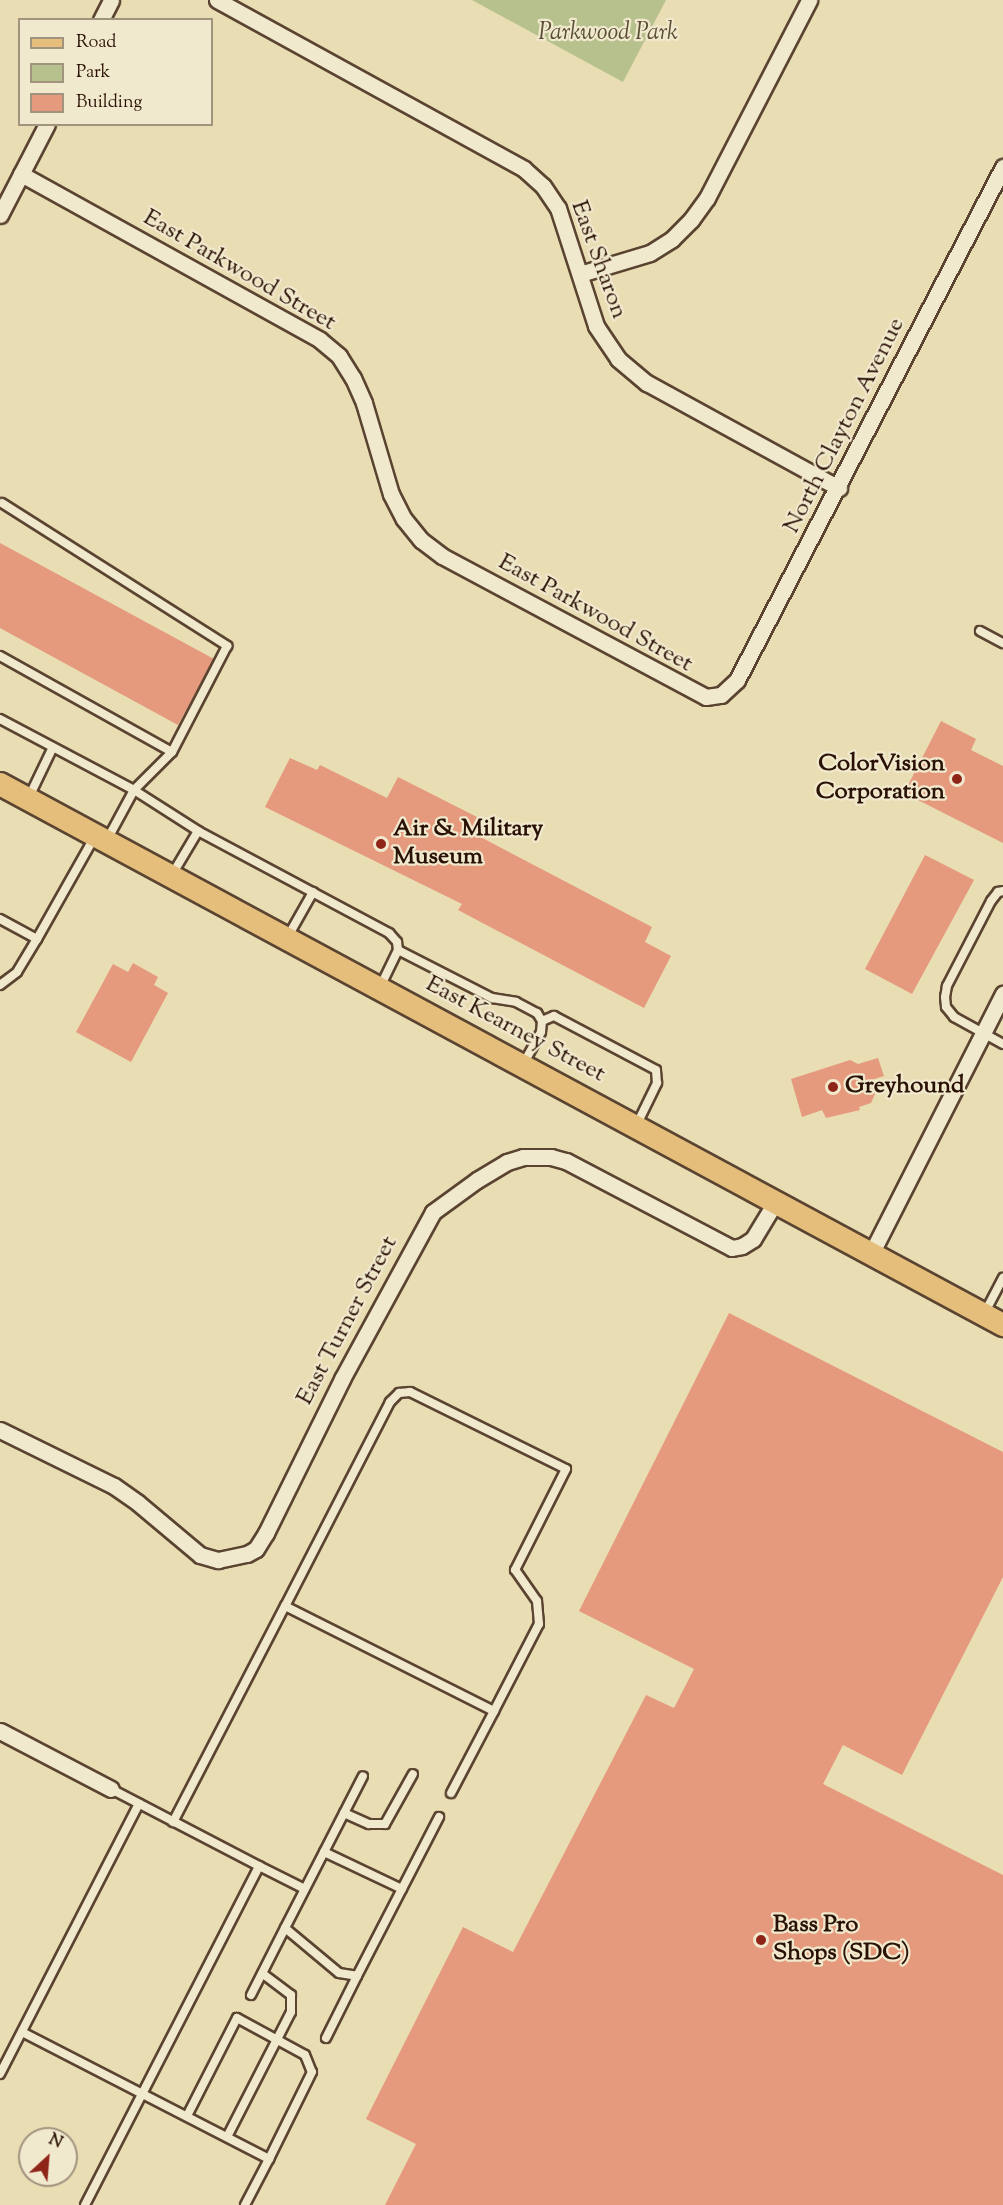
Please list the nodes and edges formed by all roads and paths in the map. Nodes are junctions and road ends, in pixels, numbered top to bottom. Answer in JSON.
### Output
{"nodes":[{"id":1,"x":111,"y":0,"type":"edge"},
{"id":2,"x":217,"y":0,"type":"edge"},
{"id":3,"x":809,"y":0,"type":"edge"},
{"id":4,"x":102,"y":18,"type":"edge"},
{"id":5,"x":46,"y":126,"type":"edge"},
{"id":6,"x":1003,"y":167,"type":"edge"},
{"id":7,"x":21,"y":174,"type":"junction"},
{"id":8,"x":0,"y":216,"type":"edge"},
{"id":9,"x":580,"y":274,"type":"junction"},
{"id":10,"x":839,"y":488,"type":"junction"},
{"id":11,"x":1,"y":504,"type":"edge"},
{"id":12,"x":980,"y":631,"type":"dead end"},
{"id":13,"x":1003,"y":643,"type":"edge"},
{"id":14,"x":0,"y":656,"type":"edge"},
{"id":15,"x":716,"y":696,"type":"joint"},
{"id":16,"x":0,"y":719,"type":"edge"},
{"id":17,"x":53,"y":747,"type":"junction"},
{"id":18,"x":172,"y":752,"type":"junction"},
{"id":19,"x":0,"y":784,"type":"edge"},
{"id":20,"x":134,"y":790,"type":"junction"},
{"id":21,"x":28,"y":799,"type":"junction"},
{"id":22,"x":198,"y":831,"type":"junction"},
{"id":23,"x":101,"y":838,"type":"junction"},
{"id":24,"x":171,"y":876,"type":"junction"},
{"id":25,"x":1003,"y":891,"type":"edge"},
{"id":26,"x":313,"y":892,"type":"junction"},
{"id":27,"x":0,"y":919,"type":"edge"},
{"id":28,"x":287,"y":938,"type":"junction"},
{"id":29,"x":37,"y":939,"type":"junction"},
{"id":30,"x":398,"y":950,"type":"junction"},
{"id":31,"x":0,"y":985,"type":"edge"},
{"id":32,"x":379,"y":988,"type":"junction"},
{"id":33,"x":1003,"y":994,"type":"edge"},
{"id":34,"x":542,"y":1021,"type":"junction"},
{"id":35,"x":984,"y":1033,"type":"junction"},
{"id":36,"x":1003,"y":1044,"type":"edge"},
{"id":37,"x":523,"y":1065,"type":"junction"},
{"id":38,"x":636,"y":1126,"type":"junction"},
{"id":39,"x":776,"y":1201,"type":"junction"},
{"id":40,"x":871,"y":1254,"type":"junction"},
{"id":41,"x":1003,"y":1278,"type":"edge"},
{"id":42,"x":993,"y":1319,"type":"edge"},
{"id":43,"x":1,"y":1432,"type":"edge"},
{"id":44,"x":285,"y":1606,"type":"junction"},
{"id":45,"x":494,"y":1712,"type":"junction"},
{"id":46,"x":0,"y":1731,"type":"edge"},
{"id":47,"x":413,"y":1774,"type":"dead end"},
{"id":48,"x":363,"y":1776,"type":"dead end"},
{"id":49,"x":111,"y":1789,"type":"joint"},
{"id":50,"x":451,"y":1794,"type":"dead end"},
{"id":51,"x":139,"y":1804,"type":"junction"},
{"id":52,"x":344,"y":1813,"type":"junction"},
{"id":53,"x":439,"y":1816,"type":"dead end"},
{"id":54,"x":173,"y":1822,"type":"junction"},
{"id":55,"x":324,"y":1852,"type":"junction"},
{"id":56,"x":259,"y":1866,"type":"junction"},
{"id":57,"x":402,"y":1889,"type":"junction"},
{"id":58,"x":305,"y":1890,"type":"junction"},
{"id":59,"x":285,"y":1928,"type":"junction"},
{"id":60,"x":262,"y":1973,"type":"junction"},
{"id":61,"x":357,"y":1976,"type":"junction"},
{"id":62,"x":251,"y":1995,"type":"dead end"},
{"id":63,"x":21,"y":2032,"type":"junction"},
{"id":64,"x":326,"y":2038,"type":"dead end"},
{"id":65,"x":277,"y":2039,"type":"junction"},
{"id":66,"x":0,"y":2074,"type":"edge"},
{"id":67,"x":142,"y":2093,"type":"junction"},
{"id":68,"x":187,"y":2116,"type":"junction"},
{"id":69,"x":228,"y":2138,"type":"junction"},
{"id":70,"x":270,"y":2160,"type":"junction"},
{"id":71,"x":85,"y":2205,"type":"edge"},
{"id":72,"x":245,"y":2205,"type":"edge"}],
"edges":[{"from":1,"to":4,"type":"street"},
{"from":2,"to":9,"type":"street","name":"East Sharon"},
{"from":3,"to":9,"type":"street"},
{"from":5,"to":7,"type":"street"},
{"from":6,"to":10,"type":"street","name":"North Clayton Avenue"},
{"from":7,"to":8,"type":"street"},
{"from":7,"to":15,"type":"street","name":"East Parkwood Street"},
{"from":9,"to":10,"type":"street","name":"East Sharon"},
{"from":10,"to":15,"type":"street","name":"North Clayton Avenue"},
{"from":11,"to":18,"type":"lane"},
{"from":12,"to":13,"type":"lane"},
{"from":14,"to":18,"type":"lane"},
{"from":16,"to":17,"type":"lane"},
{"from":17,"to":20,"type":"lane"},
{"from":17,"to":21,"type":"lane"},
{"from":18,"to":20,"type":"lane"},
{"from":19,"to":21,"type":"main road","name":"East Kearney Street"},
{"from":20,"to":22,"type":"lane"},
{"from":20,"to":23,"type":"lane"},
{"from":21,"to":23,"type":"main road","name":"East Kearney Street"},
{"from":22,"to":24,"type":"lane"},
{"from":22,"to":26,"type":"lane"},
{"from":23,"to":24,"type":"main road","name":"East Kearney Street"},
{"from":23,"to":29,"type":"lane"},
{"from":24,"to":28,"type":"main road","name":"East Kearney Street"},
{"from":25,"to":35,"type":"lane"},
{"from":26,"to":28,"type":"lane"},
{"from":26,"to":30,"type":"lane"},
{"from":27,"to":29,"type":"lane"},
{"from":28,"to":32,"type":"main road","name":"East Kearney Street"},
{"from":29,"to":31,"type":"lane"},
{"from":30,"to":32,"type":"lane"},
{"from":30,"to":34,"type":"lane"},
{"from":32,"to":37,"type":"main road","name":"East Kearney Street"},
{"from":33,"to":35,"type":"street"},
{"from":34,"to":37,"type":"lane"},
{"from":34,"to":38,"type":"lane"},
{"from":35,"to":36,"type":"lane"},
{"from":35,"to":40,"type":"street"},
{"from":37,"to":38,"type":"main road","name":"East Kearney Street"},
{"from":38,"to":39,"type":"main road","name":"East Kearney Street"},
{"from":39,"to":40,"type":"main road","name":"East Kearney Street"},
{"from":39,"to":43,"type":"street","name":"East Turner Street"},
{"from":40,"to":42,"type":"main road","name":"East Kearney Street"},
{"from":41,"to":42,"type":"lane"},
{"from":44,"to":45,"type":"lane"},
{"from":44,"to":45,"type":"lane"},
{"from":44,"to":54,"type":"lane"},
{"from":45,"to":50,"type":"lane"},
{"from":46,"to":49,"type":"street"},
{"from":47,"to":52,"type":"lane"},
{"from":48,"to":52,"type":"lane"},
{"from":49,"to":51,"type":"lane"},
{"from":51,"to":54,"type":"lane"},
{"from":51,"to":63,"type":"lane"},
{"from":52,"to":55,"type":"lane"},
{"from":53,"to":57,"type":"lane"},
{"from":54,"to":56,"type":"lane"},
{"from":55,"to":57,"type":"lane"},
{"from":55,"to":58,"type":"lane"},
{"from":56,"to":58,"type":"lane"},
{"from":56,"to":67,"type":"lane"},
{"from":57,"to":61,"type":"lane"},
{"from":58,"to":59,"type":"lane"},
{"from":59,"to":60,"type":"lane"},
{"from":59,"to":61,"type":"lane"},
{"from":60,"to":62,"type":"lane"},
{"from":60,"to":65,"type":"lane"},
{"from":61,"to":64,"type":"lane"},
{"from":63,"to":66,"type":"lane"},
{"from":63,"to":67,"type":"lane"},
{"from":65,"to":68,"type":"lane"},
{"from":65,"to":69,"type":"lane"},
{"from":65,"to":70,"type":"lane"},
{"from":67,"to":68,"type":"lane"},
{"from":67,"to":71,"type":"lane"},
{"from":68,"to":69,"type":"lane"},
{"from":69,"to":70,"type":"lane"},
{"from":70,"to":72,"type":"lane"}]}
